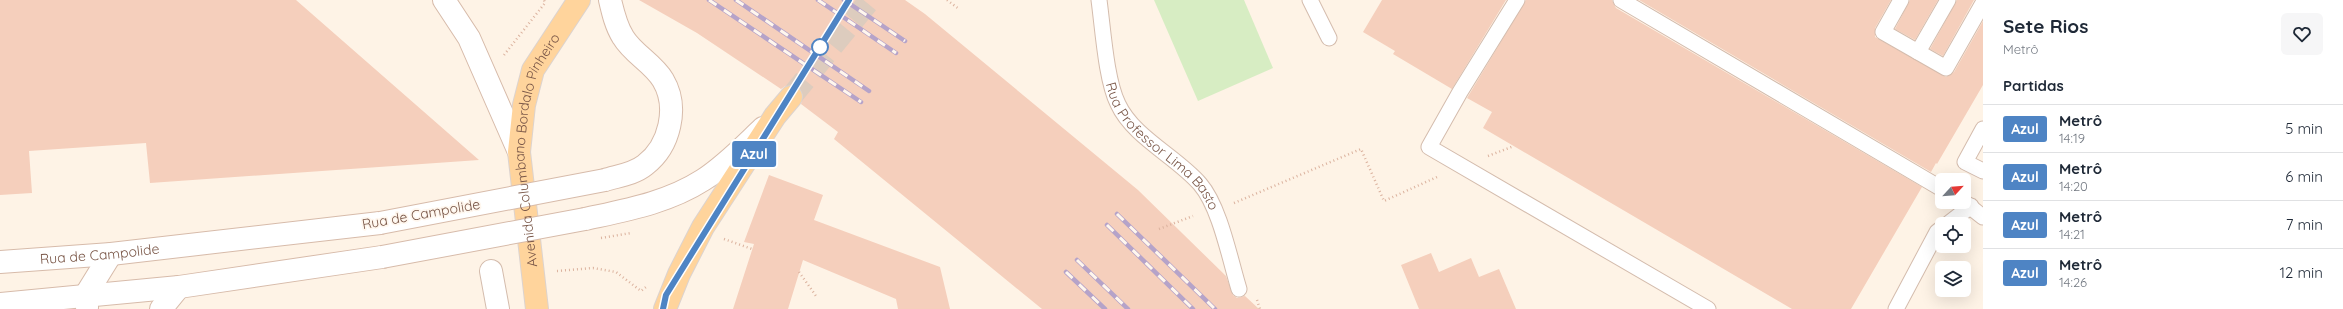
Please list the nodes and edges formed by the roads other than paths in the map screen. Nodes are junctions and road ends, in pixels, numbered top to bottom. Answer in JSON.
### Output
{"nodes":[{"id":1,"x":444,"y":0,"type":"edge"},
{"id":2,"x":579,"y":0,"type":"edge"},
{"id":3,"x":610,"y":0,"type":"edge"},
{"id":4,"x":1099,"y":0,"type":"edge"},
{"id":5,"x":1310,"y":0,"type":"edge"},
{"id":6,"x":1517,"y":0,"type":"edge"},
{"id":7,"x":1621,"y":0,"type":"edge"},
{"id":8,"x":1901,"y":0,"type":"edge"},
{"id":9,"x":1948,"y":0,"type":"edge"},
{"id":10,"x":1983,"y":3,"type":"edge"},
{"id":11,"x":1329,"y":38,"type":"dead end"},
{"id":12,"x":1918,"y":52,"type":"junction"},
{"id":13,"x":790,"y":96,"type":"tunnel mouth"},
{"id":14,"x":775,"y":116,"type":"junction"},
{"id":15,"x":1983,"y":129,"type":"edge"},
{"id":16,"x":519,"y":152,"type":"junction"},
{"id":17,"x":1983,"y":171,"type":"edge"},
{"id":18,"x":1935,"y":185,"type":"edge"},
{"id":19,"x":1971,"y":207,"type":"edge"},
{"id":20,"x":1962,"y":209,"type":"edge"},
{"id":21,"x":1983,"y":216,"type":"edge"},
{"id":22,"x":1955,"y":217,"type":"edge"},
{"id":23,"x":1935,"y":236,"type":"edge"},
{"id":24,"x":111,"y":254,"type":"junction"},
{"id":25,"x":0,"y":262,"type":"edge"},
{"id":26,"x":491,"y":271,"type":"dead end"},
{"id":27,"x":179,"y":287,"type":"junction"},
{"id":28,"x":1239,"y":289,"type":"dead end"},
{"id":29,"x":86,"y":303,"type":"edge"},
{"id":30,"x":0,"y":304,"type":"edge"},
{"id":31,"x":161,"y":309,"type":"edge"},
{"id":32,"x":498,"y":309,"type":"edge"},
{"id":33,"x":537,"y":309,"type":"edge"},
{"id":34,"x":665,"y":309,"type":"edge"},
{"id":35,"x":1708,"y":309,"type":"edge"},
{"id":36,"x":1896,"y":309,"type":"edge"}],
"edges":[{"from":1,"to":16,"type":"main road"},
{"from":2,"to":16,"type":"main road","name":"Avenida Columbano Bordalo Pinheiro"},
{"from":3,"to":24,"type":"main road","name":"Rua de Campolide","bridge":true},
{"from":4,"to":28,"type":"lane","name":"Rua Professor Lima Basto"},
{"from":5,"to":11,"type":"lane"},
{"from":6,"to":35,"type":"lane"},
{"from":7,"to":18,"type":"lane"},
{"from":8,"to":12,"type":"lane"},
{"from":9,"to":12,"type":"lane"},
{"from":10,"to":12,"type":"lane"},
{"from":13,"to":14,"type":"main road"},
{"from":14,"to":27,"type":"main road","bridge":true},
{"from":14,"to":34,"type":"main road"},
{"from":15,"to":17,"type":"lane"},
{"from":16,"to":33,"type":"main road","name":"Avenida Columbano Bordalo Pinheiro"},
{"from":19,"to":21,"type":"lane"},
{"from":20,"to":22,"type":"lane"},
{"from":23,"to":36,"type":"lane"},
{"from":24,"to":25,"type":"main road","name":"Rua de Campolide"},
{"from":24,"to":29,"type":"main road"},
{"from":26,"to":32,"type":"main road"},
{"from":27,"to":29,"type":"main road"},
{"from":27,"to":31,"type":"main road"},
{"from":29,"to":30,"type":"main road"}]}
